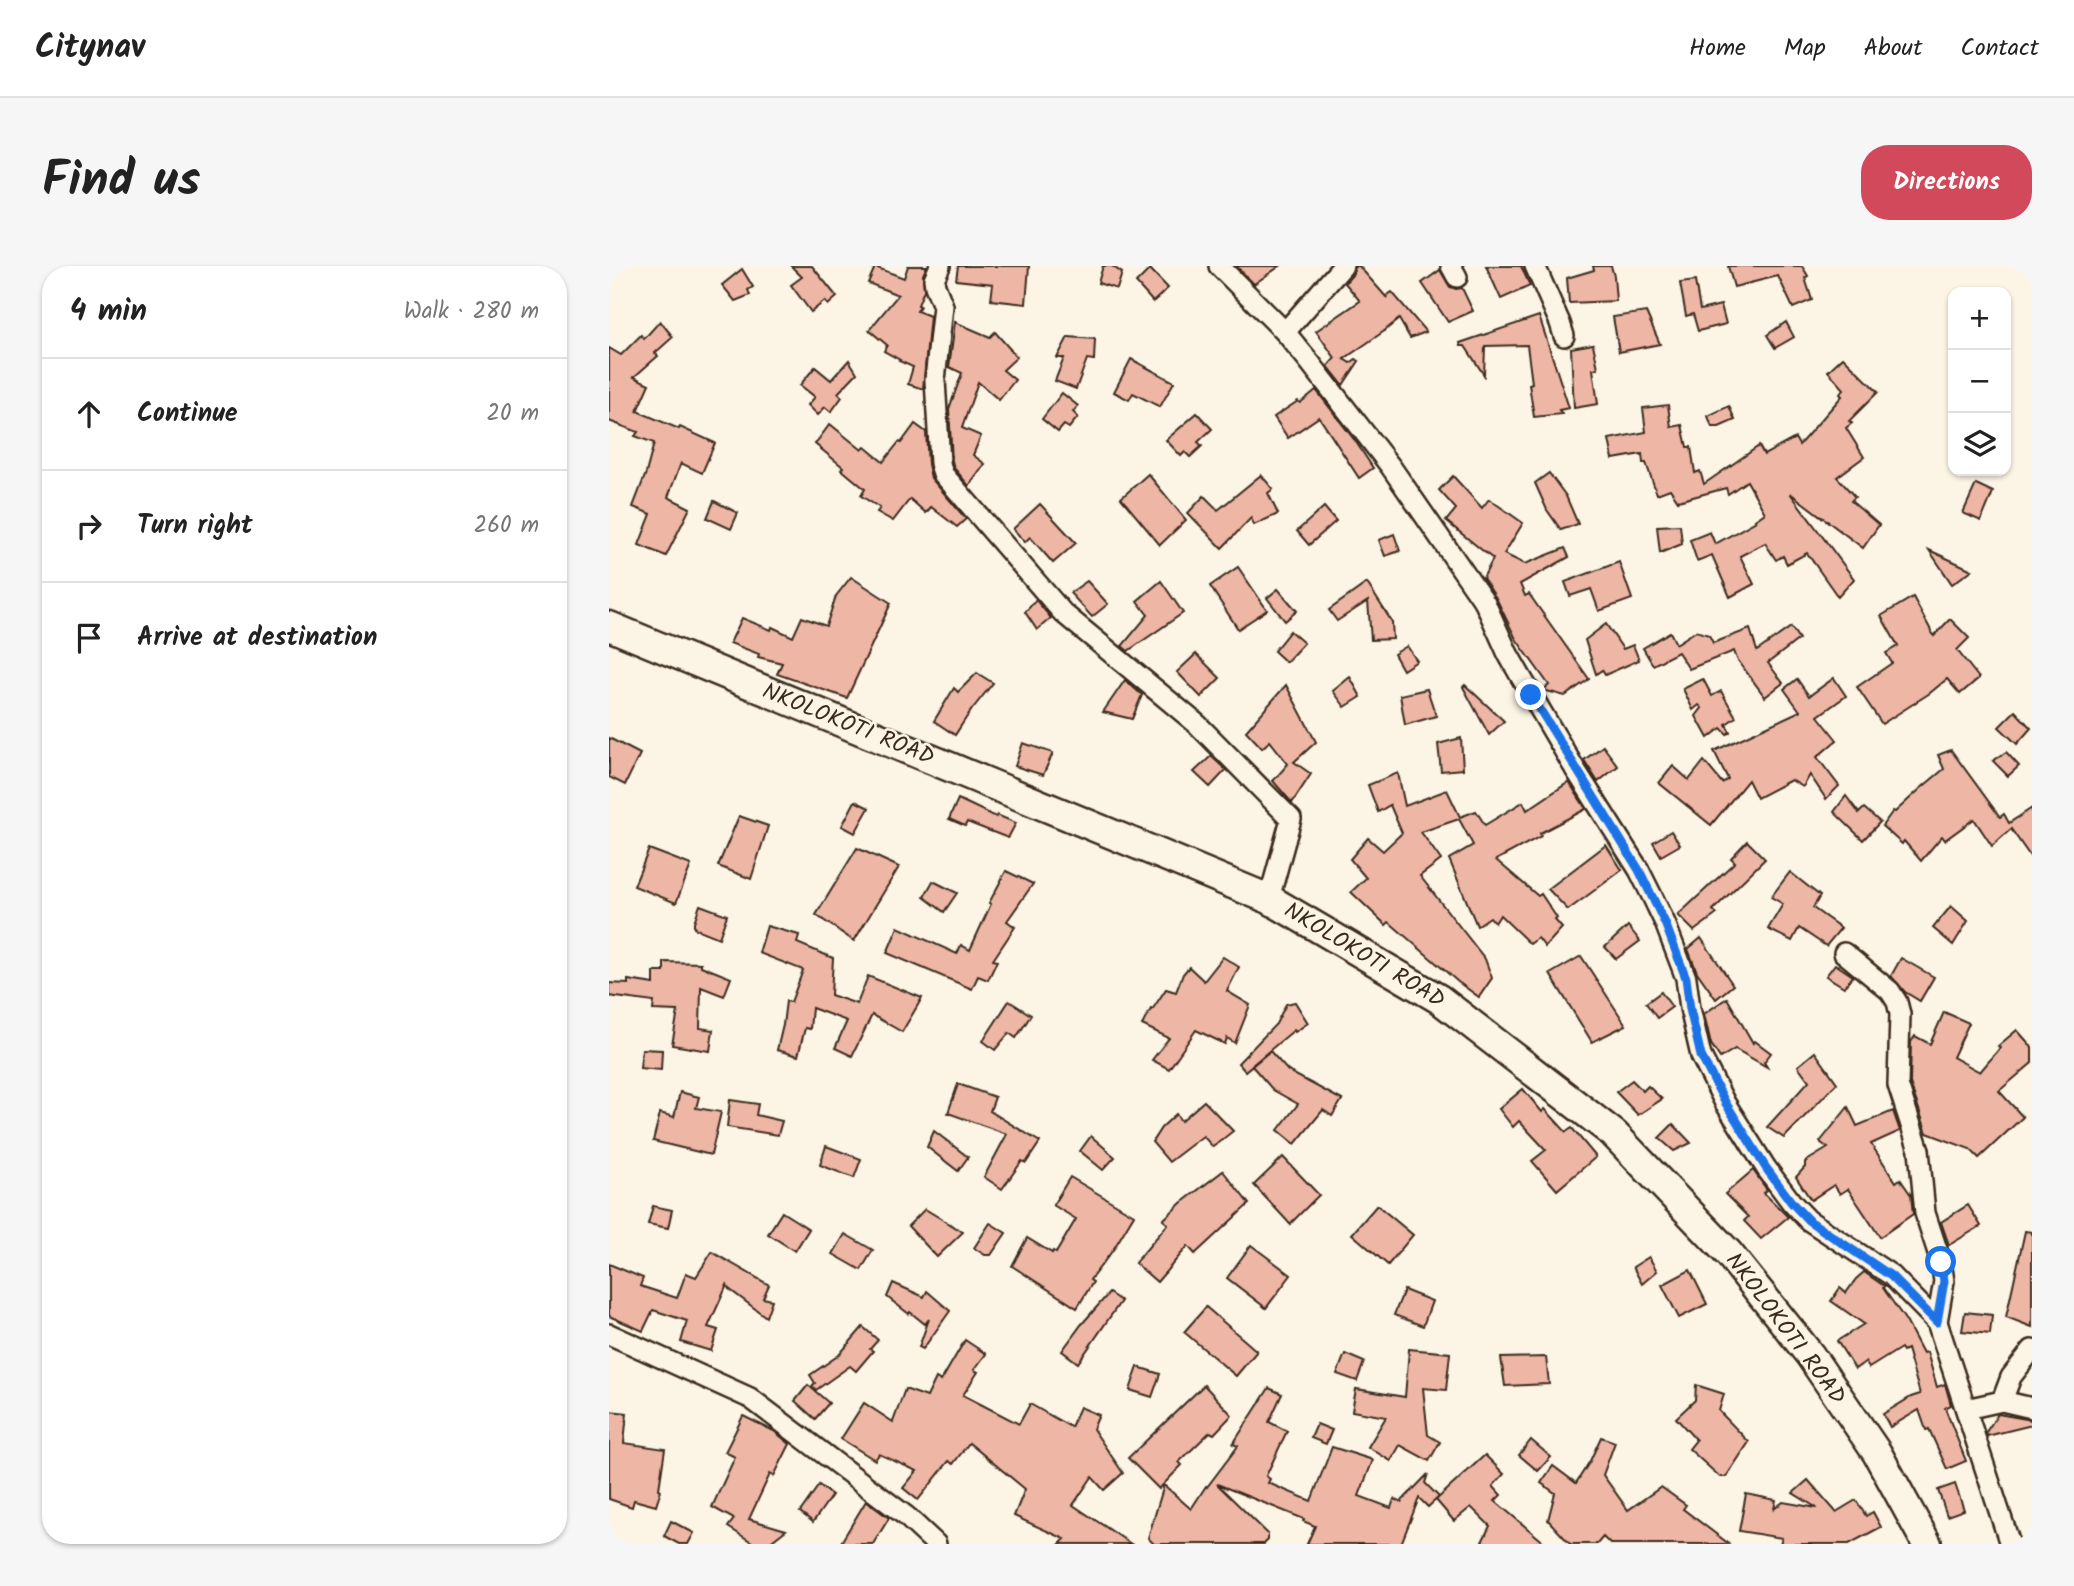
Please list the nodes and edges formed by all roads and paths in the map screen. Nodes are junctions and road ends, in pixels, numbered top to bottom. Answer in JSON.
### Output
{"nodes":[{"id":1,"x":940,"y":266,"type":"edge"},
{"id":2,"x":1219,"y":266,"type":"edge"},
{"id":3,"x":1343,"y":266,"type":"edge"},
{"id":4,"x":1535,"y":266,"type":"edge"},
{"id":5,"x":1285,"y":332,"type":"junction"},
{"id":6,"x":1564,"y":336,"type":"dead end"},
{"id":7,"x":609,"y":626,"type":"edge"},
{"id":8,"x":1269,"y":899,"type":"junction"},
{"id":9,"x":1844,"y":953,"type":"dead end"},
{"id":10,"x":1937,"y":1322,"type":"junction"},
{"id":11,"x":609,"y":1334,"type":"edge"},
{"id":12,"x":2032,"y":1350,"type":"edge"},
{"id":13,"x":2002,"y":1401,"type":"junction"},
{"id":14,"x":2032,"y":1408,"type":"edge"},
{"id":15,"x":1966,"y":1409,"type":"junction"},
{"id":16,"x":936,"y":1544,"type":"edge"},
{"id":17,"x":1927,"y":1544,"type":"edge"},
{"id":18,"x":2010,"y":1544,"type":"edge"}],
"edges":[{"from":1,"to":8,"type":"street"},
{"from":2,"to":5,"type":"street"},
{"from":3,"to":5,"type":"street"},
{"from":4,"to":6,"type":"street"},
{"from":5,"to":10,"type":"street"},
{"from":7,"to":8,"type":"main road","name":"NKOLOKOTI ROAD"},
{"from":8,"to":17,"type":"main road","name":"NKOLOKOTI ROAD"},
{"from":9,"to":10,"type":"street"},
{"from":10,"to":15,"type":"street"},
{"from":11,"to":16,"type":"street"},
{"from":12,"to":13,"type":"street"},
{"from":13,"to":14,"type":"street"},
{"from":13,"to":15,"type":"street"},
{"from":15,"to":18,"type":"street"}]}
